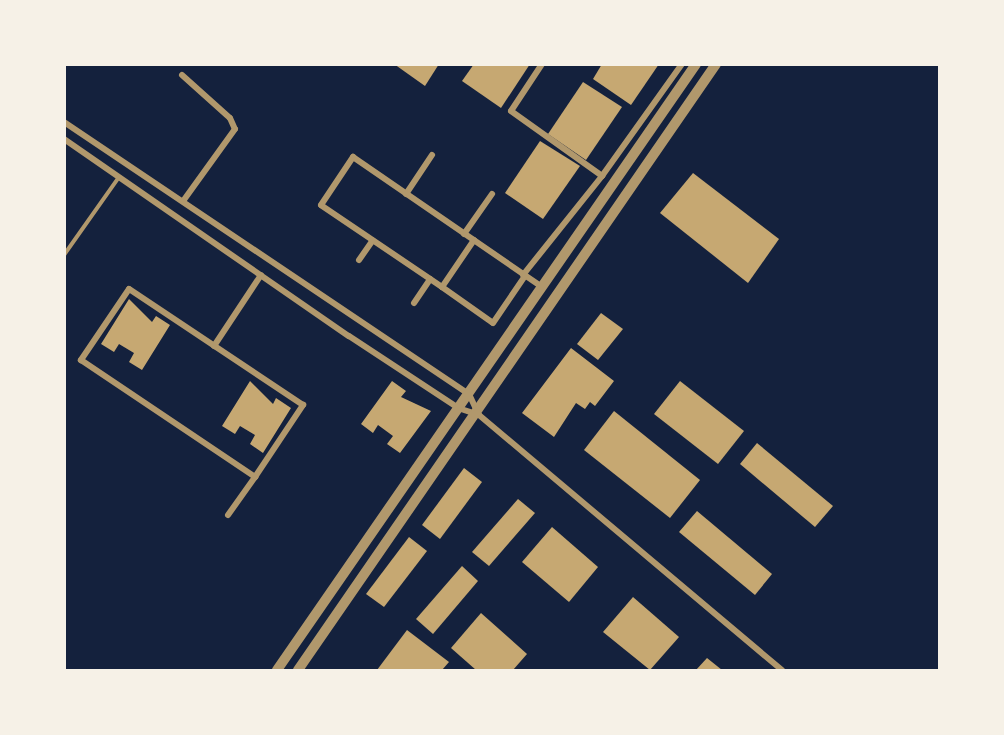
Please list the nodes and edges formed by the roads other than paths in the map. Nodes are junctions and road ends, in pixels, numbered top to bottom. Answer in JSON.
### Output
{"nodes":[{"id":1,"x":542,"y":64,"type":"edge"},
{"id":2,"x":682,"y":64,"type":"edge"},
{"id":3,"x":696,"y":64,"type":"edge"},
{"id":4,"x":716,"y":64,"type":"edge"},
{"id":5,"x":182,"y":75,"type":"dead end"},
{"id":6,"x":64,"y":122,"type":"edge"},
{"id":7,"x":64,"y":139,"type":"edge"},
{"id":8,"x":432,"y":155,"type":"dead end"},
{"id":9,"x":119,"y":176,"type":"junction"},
{"id":10,"x":602,"y":176,"type":"junction"},
{"id":11,"x":406,"y":194,"type":"junction"},
{"id":12,"x":492,"y":194,"type":"dead end"},
{"id":13,"x":183,"y":201,"type":"junction"},
{"id":14,"x":464,"y":234,"type":"junction"},
{"id":15,"x":373,"y":240,"type":"junction"},
{"id":16,"x":474,"y":240,"type":"junction"},
{"id":17,"x":64,"y":255,"type":"edge"},
{"id":18,"x":359,"y":260,"type":"dead end"},
{"id":19,"x":261,"y":275,"type":"junction"},
{"id":20,"x":524,"y":276,"type":"junction"},
{"id":21,"x":430,"y":279,"type":"junction"},
{"id":22,"x":442,"y":287,"type":"junction"},
{"id":23,"x":542,"y":287,"type":"junction"},
{"id":24,"x":414,"y":303,"type":"dead end"},
{"id":25,"x":214,"y":346,"type":"junction"},
{"id":26,"x":469,"y":394,"type":"junction"},
{"id":27,"x":458,"y":408,"type":"junction"},
{"id":28,"x":479,"y":415,"type":"junction"},
{"id":29,"x":255,"y":477,"type":"junction"},
{"id":30,"x":228,"y":515,"type":"dead end"},
{"id":31,"x":302,"y":669,"type":"edge"},
{"id":32,"x":277,"y":670,"type":"edge"},
{"id":33,"x":782,"y":670,"type":"edge"}],
"edges":[{"from":1,"to":10,"type":"street"},
{"from":2,"to":10,"type":"street"},
{"from":3,"to":23,"type":"street"},
{"from":4,"to":28,"type":"street"},
{"from":5,"to":13,"type":"street"},
{"from":6,"to":13,"type":"street"},
{"from":7,"to":9,"type":"street"},
{"from":8,"to":11,"type":"street"},
{"from":9,"to":17,"type":"lane"},
{"from":9,"to":19,"type":"street"},
{"from":10,"to":20,"type":"street"},
{"from":11,"to":14,"type":"street"},
{"from":11,"to":15,"type":"street"},
{"from":12,"to":14,"type":"street"},
{"from":13,"to":26,"type":"street"},
{"from":14,"to":16,"type":"street"},
{"from":15,"to":18,"type":"street"},
{"from":15,"to":21,"type":"street"},
{"from":16,"to":20,"type":"street"},
{"from":16,"to":22,"type":"street"},
{"from":19,"to":25,"type":"street"},
{"from":19,"to":27,"type":"street"},
{"from":20,"to":22,"type":"street"},
{"from":20,"to":23,"type":"street"},
{"from":21,"to":22,"type":"street"},
{"from":21,"to":24,"type":"street"},
{"from":23,"to":26,"type":"street"},
{"from":25,"to":29,"type":"street"},
{"from":25,"to":29,"type":"street"},
{"from":26,"to":27,"type":"street"},
{"from":26,"to":28,"type":"street"},
{"from":27,"to":28,"type":"street"},
{"from":27,"to":32,"type":"street"},
{"from":28,"to":31,"type":"street"},
{"from":28,"to":33,"type":"street"},
{"from":29,"to":30,"type":"street"}]}
